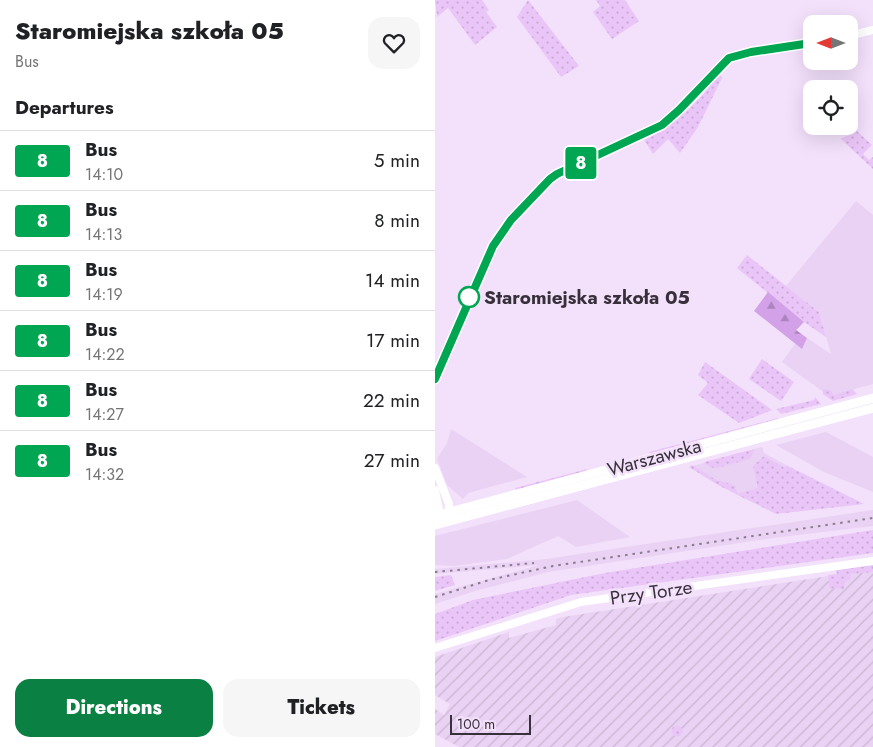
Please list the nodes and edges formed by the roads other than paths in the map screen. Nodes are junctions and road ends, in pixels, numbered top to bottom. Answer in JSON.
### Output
{"nodes":[{"id":1,"x":873,"y":30,"type":"edge"},
{"id":2,"x":858,"y":34,"type":"edge"},
{"id":3,"x":803,"y":44,"type":"edge"},
{"id":4,"x":435,"y":379,"type":"edge"},
{"id":5,"x":873,"y":398,"type":"edge"},
{"id":6,"x":873,"y":408,"type":"edge"},
{"id":7,"x":746,"y":432,"type":"junction"},
{"id":8,"x":756,"y":440,"type":"junction"},
{"id":9,"x":705,"y":443,"type":"junction"},
{"id":10,"x":698,"y":455,"type":"junction"},
{"id":11,"x":435,"y":468,"type":"edge"},
{"id":12,"x":435,"y":490,"type":"edge"},
{"id":13,"x":451,"y":511,"type":"junction"},
{"id":14,"x":438,"y":515,"type":"edge"},
{"id":15,"x":448,"y":522,"type":"junction"},
{"id":16,"x":435,"y":525,"type":"edge"},
{"id":17,"x":873,"y":560,"type":"edge"},
{"id":18,"x":435,"y":648,"type":"edge"}],
"edges":[{"from":1,"to":2,"type":"street"},
{"from":3,"to":4,"type":"street"},
{"from":5,"to":7,"type":"main road","name":"Warszawska"},
{"from":6,"to":8,"type":"main road","name":"Warszawska"},
{"from":7,"to":8,"type":"main road"},
{"from":7,"to":9,"type":"main road","name":"Warszawska"},
{"from":8,"to":10,"type":"main road","name":"Warszawska"},
{"from":9,"to":10,"type":"main road"},
{"from":9,"to":13,"type":"main road","name":"Warszawska"},
{"from":10,"to":15,"type":"main road","name":"Warszawska"},
{"from":11,"to":13,"type":"street"},
{"from":12,"to":14,"type":"street"},
{"from":13,"to":14,"type":"main road","name":"Warszawska"},
{"from":13,"to":15,"type":"street"},
{"from":14,"to":15,"type":"street"},
{"from":15,"to":16,"type":"main road","name":"Warszawska"},
{"from":17,"to":18,"type":"street","name":"Przy Torze"}]}
